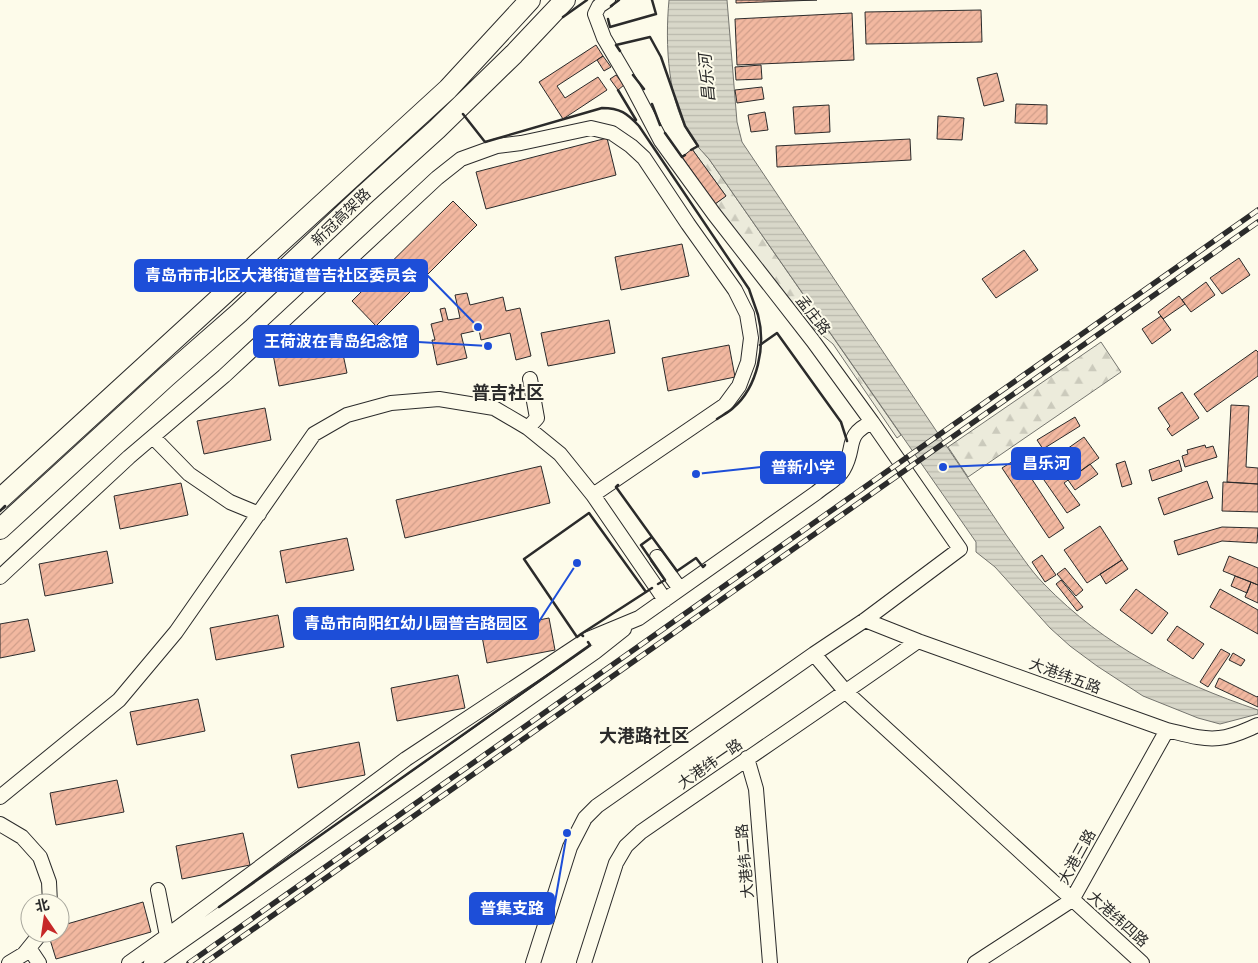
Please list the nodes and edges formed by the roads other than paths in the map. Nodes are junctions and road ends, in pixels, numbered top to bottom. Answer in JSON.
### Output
{"nodes":[{"id":1,"x":530,"y":0,"type":"edge"},
{"id":2,"x":565,"y":0,"type":"edge"},
{"id":3,"x":608,"y":0,"type":"edge"},
{"id":4,"x":530,"y":379,"type":"dead end"},
{"id":5,"x":872,"y":422,"type":"junction"},
{"id":6,"x":528,"y":428,"type":"junction"},
{"id":7,"x":153,"y":437,"type":"junction"},
{"id":8,"x":593,"y":495,"type":"junction"},
{"id":9,"x":0,"y":498,"type":"edge"},
{"id":10,"x":259,"y":514,"type":"junction"},
{"id":11,"x":0,"y":529,"type":"edge"},
{"id":12,"x":657,"y":557,"type":"dead end"},
{"id":13,"x":0,"y":577,"type":"edge"},
{"id":14,"x":680,"y":589,"type":"junction"},
{"id":15,"x":665,"y":600,"type":"junction"},
{"id":16,"x":639,"y":618,"type":"junction"},
{"id":17,"x":865,"y":620,"type":"junction"},
{"id":18,"x":918,"y":641,"type":"junction"},
{"id":19,"x":814,"y":654,"type":"junction"},
{"id":20,"x":846,"y":692,"type":"junction"},
{"id":21,"x":1258,"y":726,"type":"edge"},
{"id":22,"x":1167,"y":730,"type":"junction"},
{"id":23,"x":747,"y":758,"type":"junction"},
{"id":24,"x":0,"y":797,"type":"edge"},
{"id":25,"x":0,"y":824,"type":"edge"},
{"id":26,"x":158,"y":890,"type":"dead end"},
{"id":27,"x":50,"y":893,"type":"edge"},
{"id":28,"x":1072,"y":900,"type":"junction"},
{"id":29,"x":167,"y":936,"type":"junction"},
{"id":30,"x":33,"y":943,"type":"edge"},
{"id":31,"x":29,"y":948,"type":"junction"},
{"id":32,"x":9,"y":963,"type":"edge"},
{"id":33,"x":39,"y":963,"type":"edge"},
{"id":34,"x":129,"y":963,"type":"edge"},
{"id":35,"x":151,"y":963,"type":"edge"},
{"id":36,"x":533,"y":963,"type":"edge"},
{"id":37,"x":584,"y":963,"type":"edge"},
{"id":38,"x":770,"y":963,"type":"edge"},
{"id":39,"x":975,"y":963,"type":"edge"},
{"id":40,"x":1142,"y":963,"type":"edge"}],
"edges":[{"from":1,"to":9,"type":"highway","name":"新冠高架路"},
{"from":2,"to":11,"type":"highway","name":"新冠高架路"},
{"from":3,"to":5,"type":"street","name":"孟庄路"},
{"from":4,"to":6,"type":"street"},
{"from":5,"to":14,"type":"street"},
{"from":5,"to":17,"type":"street","name":"孟庄路"},
{"from":6,"to":8,"type":"street"},
{"from":6,"to":10,"type":"street"},
{"from":7,"to":8,"type":"street"},
{"from":7,"to":10,"type":"street"},
{"from":7,"to":13,"type":"street"},
{"from":8,"to":15,"type":"street"},
{"from":10,"to":24,"type":"street"},
{"from":12,"to":14,"type":"street"},
{"from":14,"to":15,"type":"street"},
{"from":15,"to":16,"type":"street"},
{"from":16,"to":29,"type":"street"},
{"from":16,"to":35,"type":"street"},
{"from":17,"to":18,"type":"street","name":"大港纬五路"},
{"from":17,"to":19,"type":"street"},
{"from":18,"to":20,"type":"street","name":"大港纬一路"},
{"from":18,"to":22,"type":"street","name":"大港纬五路"},
{"from":19,"to":20,"type":"street","name":"大港纬四路"},
{"from":19,"to":36,"type":"street"},
{"from":20,"to":23,"type":"street","name":"大港纬一路"},
{"from":20,"to":28,"type":"street","name":"大港纬四路"},
{"from":21,"to":22,"type":"street","name":"大港纬五路"},
{"from":22,"to":28,"type":"street","name":"大港三路"},
{"from":23,"to":37,"type":"street","name":"大港纬一路"},
{"from":23,"to":38,"type":"street","name":"大港纬二路"},
{"from":25,"to":27,"type":"street"},
{"from":26,"to":29,"type":"street"},
{"from":28,"to":39,"type":"street","name":"大港三路"},
{"from":28,"to":40,"type":"street","name":"大港纬四路"},
{"from":29,"to":34,"type":"street"},
{"from":30,"to":31,"type":"street"},
{"from":31,"to":32,"type":"street"},
{"from":31,"to":33,"type":"street"}]}
